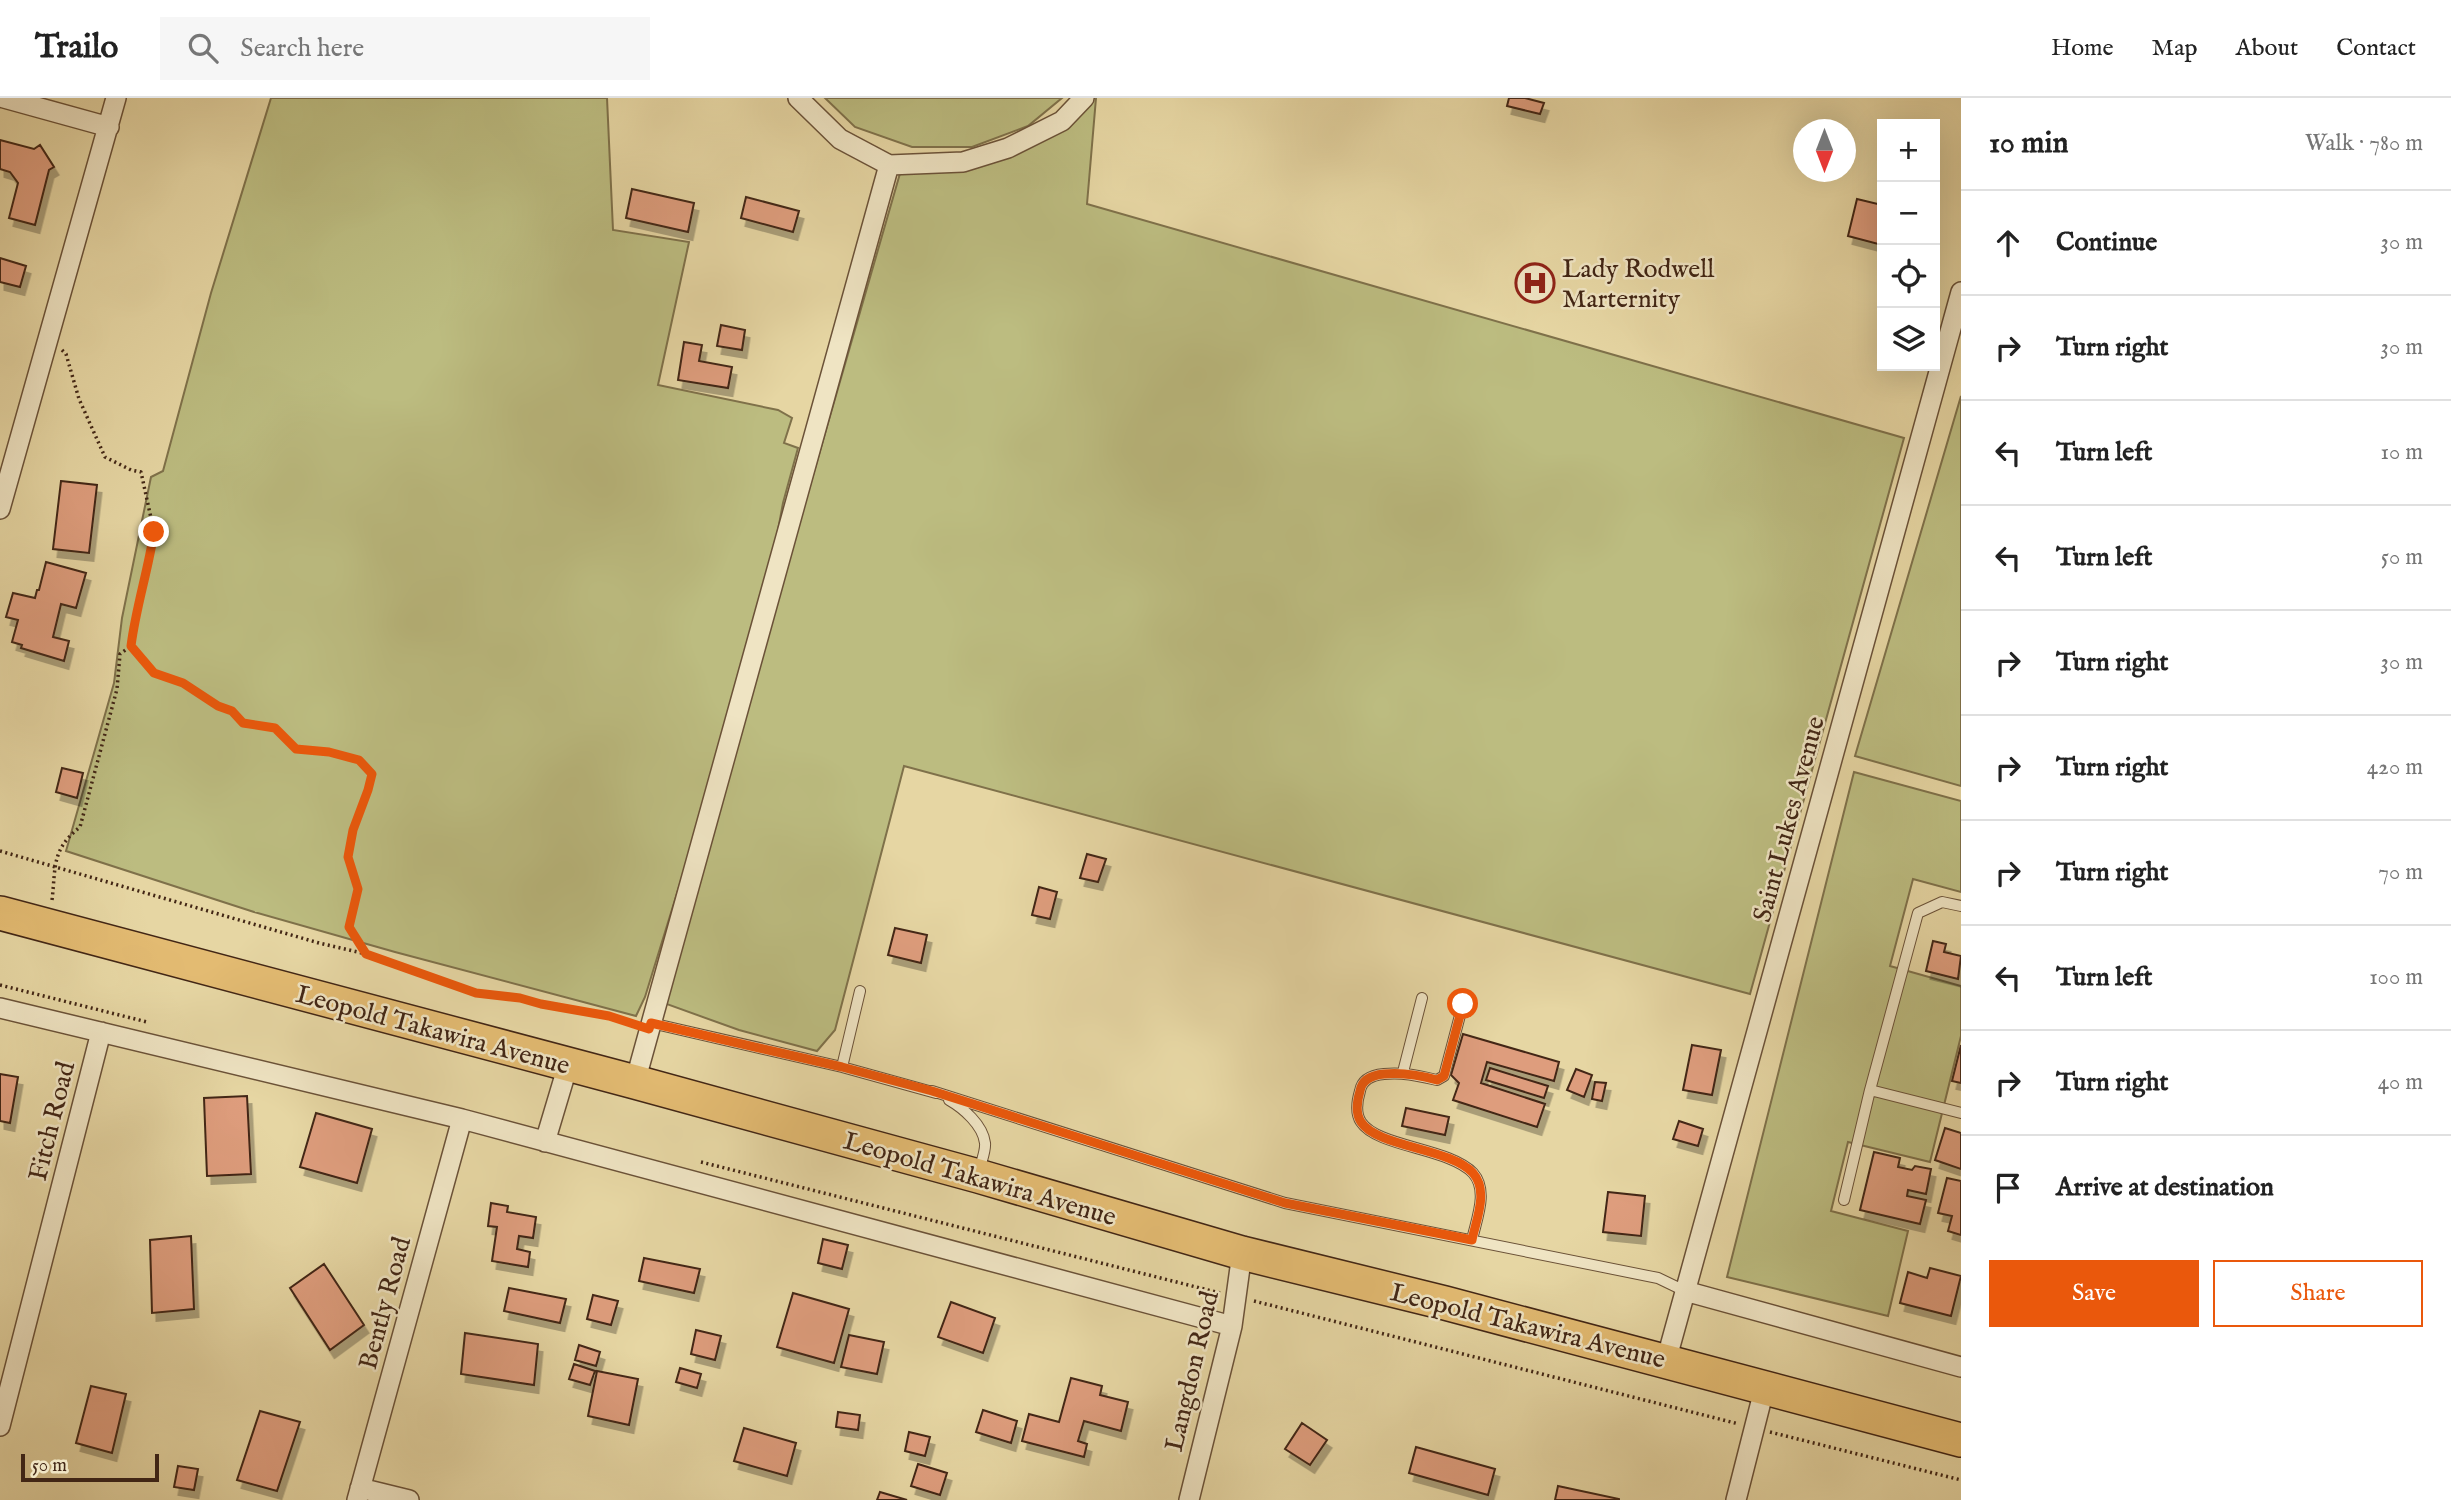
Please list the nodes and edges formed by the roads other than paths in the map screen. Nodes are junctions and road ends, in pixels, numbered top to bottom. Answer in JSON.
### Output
{"nodes":[{"id":1,"x":4,"y":98,"type":"edge"},
{"id":2,"x":116,"y":98,"type":"edge"},
{"id":3,"x":798,"y":98,"type":"edge"},
{"id":4,"x":1084,"y":98,"type":"edge"},
{"id":5,"x":108,"y":127,"type":"junction"},
{"id":6,"x":889,"y":165,"type":"junction"},
{"id":7,"x":1961,"y":292,"type":"edge"},
{"id":8,"x":0,"y":509,"type":"edge"},
{"id":9,"x":1961,"y":906,"type":"edge"},
{"id":10,"x":0,"y":913,"type":"edge"},
{"id":11,"x":860,"y":991,"type":"dead end"},
{"id":12,"x":1422,"y":998,"type":"dead end"},
{"id":13,"x":1463,"y":1004,"type":"dead end"},
{"id":14,"x":0,"y":1008,"type":"edge"},
{"id":15,"x":650,"y":1026,"type":"junction"},
{"id":16,"x":101,"y":1032,"type":"junction"},
{"id":17,"x":568,"y":1065,"type":"junction"},
{"id":18,"x":842,"y":1067,"type":"junction"},
{"id":19,"x":1404,"y":1072,"type":"junction"},
{"id":20,"x":635,"y":1082,"type":"junction"},
{"id":21,"x":1870,"y":1090,"type":"junction"},
{"id":22,"x":932,"y":1091,"type":"junction"},
{"id":23,"x":1961,"y":1113,"type":"edge"},
{"id":24,"x":462,"y":1119,"type":"junction"},
{"id":25,"x":544,"y":1142,"type":"junction"},
{"id":26,"x":978,"y":1176,"type":"junction"},
{"id":27,"x":1844,"y":1200,"type":"dead end"},
{"id":28,"x":1472,"y":1240,"type":"junction"},
{"id":29,"x":1242,"y":1254,"type":"junction"},
{"id":30,"x":1685,"y":1291,"type":"junction"},
{"id":31,"x":1232,"y":1326,"type":"junction"},
{"id":32,"x":1666,"y":1361,"type":"junction"},
{"id":33,"x":1961,"y":1367,"type":"edge"},
{"id":34,"x":1765,"y":1387,"type":"junction"},
{"id":35,"x":0,"y":1426,"type":"edge"},
{"id":36,"x":1961,"y":1440,"type":"edge"},
{"id":37,"x":358,"y":1494,"type":"edge"},
{"id":38,"x":409,"y":1500,"type":"edge"},
{"id":39,"x":1189,"y":1500,"type":"edge"},
{"id":40,"x":1737,"y":1500,"type":"edge"}],
"edges":[{"from":1,"to":5,"type":"street"},
{"from":2,"to":5,"type":"street"},
{"from":3,"to":6,"type":"street"},
{"from":4,"to":6,"type":"street"},
{"from":5,"to":8,"type":"street"},
{"from":6,"to":15,"type":"street"},
{"from":7,"to":30,"type":"street","name":"Saint Lukes Avenue"},
{"from":9,"to":21,"type":"lane"},
{"from":10,"to":17,"type":"highway","name":"Leopold Takawira Avenue"},
{"from":11,"to":18,"type":"lane"},
{"from":12,"to":19,"type":"lane"},
{"from":13,"to":19,"type":"lane"},
{"from":14,"to":16,"type":"street"},
{"from":15,"to":18,"type":"lane"},
{"from":15,"to":20,"type":"street"},
{"from":16,"to":24,"type":"street"},
{"from":16,"to":35,"type":"street","name":"Fitch Road"},
{"from":17,"to":20,"type":"highway","name":"Leopold Takawira Avenue"},
{"from":17,"to":25,"type":"street"},
{"from":18,"to":22,"type":"lane"},
{"from":19,"to":28,"type":"lane"},
{"from":20,"to":26,"type":"highway","name":"Leopold Takawira Avenue"},
{"from":21,"to":23,"type":"lane"},
{"from":21,"to":27,"type":"lane"},
{"from":22,"to":26,"type":"lane"},
{"from":22,"to":28,"type":"lane"},
{"from":24,"to":25,"type":"street"},
{"from":24,"to":37,"type":"street","name":"Bently Road"},
{"from":25,"to":31,"type":"street"},
{"from":26,"to":29,"type":"highway","name":"Leopold Takawira Avenue"},
{"from":28,"to":30,"type":"lane"},
{"from":29,"to":31,"type":"street","name":"Langdon Road"},
{"from":29,"to":32,"type":"highway","name":"Leopold Takawira Avenue"},
{"from":30,"to":32,"type":"street","name":"Saint Lukes Avenue"},
{"from":30,"to":33,"type":"street"},
{"from":31,"to":39,"type":"street","name":"Langdon Road"},
{"from":32,"to":34,"type":"highway","name":"Leopold Takawira Avenue"},
{"from":34,"to":36,"type":"highway","name":"Leopold Takawira Avenue"},
{"from":34,"to":40,"type":"street"},
{"from":37,"to":38,"type":"street"}]}
